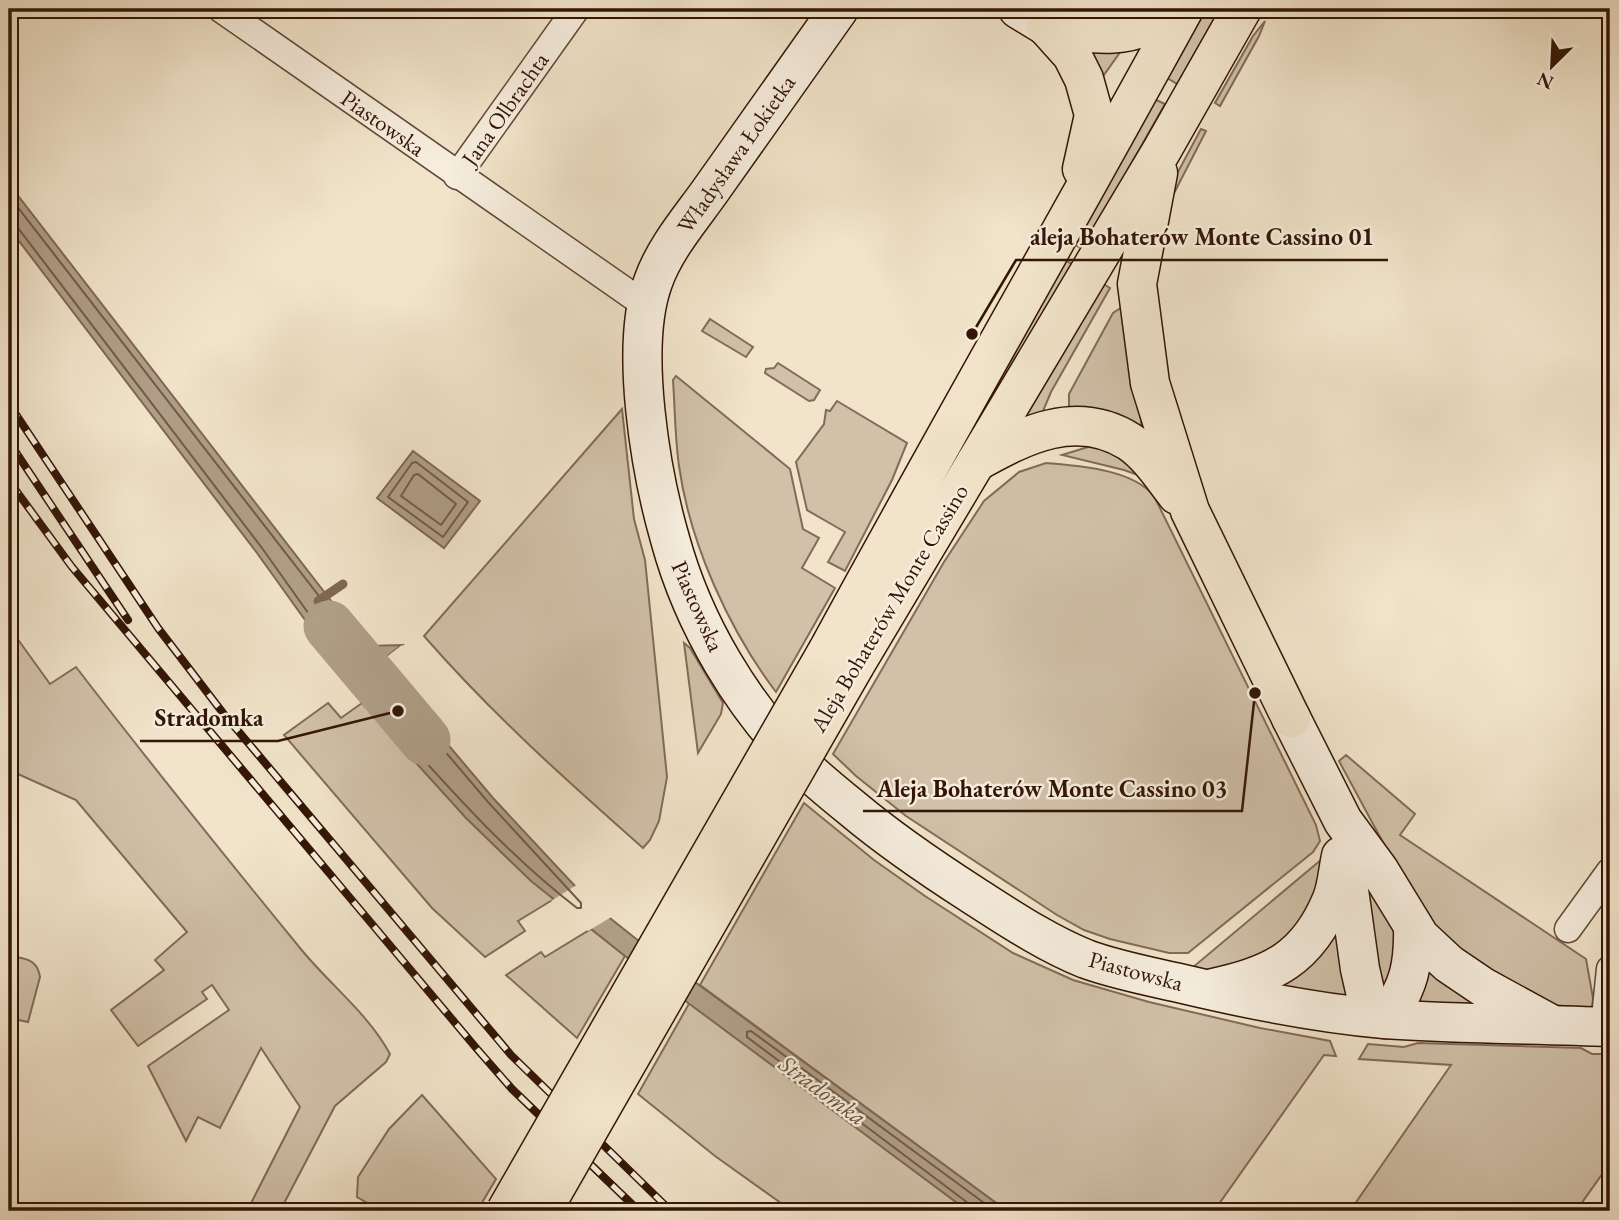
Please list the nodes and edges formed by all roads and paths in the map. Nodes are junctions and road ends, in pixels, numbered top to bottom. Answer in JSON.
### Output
{"nodes":[{"id":1,"x":221,"y":9,"type":"edge"},
{"id":2,"x":576,"y":9,"type":"edge"},
{"id":3,"x":839,"y":9,"type":"edge"},
{"id":4,"x":1170,"y":9,"type":"edge"},
{"id":5,"x":1184,"y":9,"type":"edge"},
{"id":6,"x":1242,"y":9,"type":"edge"},
{"id":7,"x":1032,"y":18,"type":"edge"},
{"id":8,"x":1162,"y":150,"type":"junction"},
{"id":9,"x":457,"y":176,"type":"junction"},
{"id":10,"x":1074,"y":208,"type":"junction"},
{"id":11,"x":647,"y":306,"type":"junction"},
{"id":12,"x":976,"y":461,"type":"junction"},
{"id":13,"x":1190,"y":511,"type":"junction"},
{"id":14,"x":841,"y":658,"type":"junction"},
{"id":15,"x":1291,"y":718,"type":"joint"},
{"id":16,"x":1342,"y":839,"type":"junction"},
{"id":17,"x":1610,"y":871,"type":"edge"},
{"id":18,"x":1413,"y":926,"type":"junction"},
{"id":19,"x":1568,"y":929,"type":"dead end"},
{"id":20,"x":1610,"y":969,"type":"edge"},
{"id":21,"x":1207,"y":990,"type":"junction"},
{"id":22,"x":1379,"y":1018,"type":"junction"},
{"id":23,"x":1552,"y":1025,"type":"junction"},
{"id":24,"x":1607,"y":1027,"type":"edge"},
{"id":25,"x":506,"y":1211,"type":"edge"},
{"id":26,"x":542,"y":1211,"type":"edge"}],
"edges":[{"from":1,"to":9,"type":"street","name":"Piastowska"},
{"from":2,"to":9,"type":"street","name":"Jana Olbrachta"},
{"from":3,"to":11,"type":"street","name":"Władysława Łokietka"},
{"from":4,"to":7,"type":"main road"},
{"from":5,"to":10,"type":"main road","name":"Aleja Bohaterów Monte Cassino"},
{"from":6,"to":8,"type":"main road","name":"Aleja Bohaterów Monte Cassino"},
{"from":7,"to":10,"type":"main road"},
{"from":8,"to":12,"type":"main road","name":"Aleja Bohaterów Monte Cassino"},
{"from":8,"to":13,"type":"main road"},
{"from":9,"to":11,"type":"street","name":"Piastowska"},
{"from":10,"to":14,"type":"main road","name":"Aleja Bohaterów Monte Cassino"},
{"from":11,"to":21,"type":"street","name":"Piastowska"},
{"from":12,"to":13,"type":"main road"},
{"from":12,"to":14,"type":"main road","name":"Aleja Bohaterów Monte Cassino"},
{"from":13,"to":15,"type":"main road"},
{"from":14,"to":25,"type":"main road","name":"Aleja Bohaterów Monte Cassino","bridge":true},
{"from":14,"to":26,"type":"main road","name":"Aleja Bohaterów Monte Cassino","bridge":true},
{"from":15,"to":16,"type":"street"},
{"from":16,"to":18,"type":"street"},
{"from":16,"to":21,"type":"street"},
{"from":16,"to":22,"type":"street"},
{"from":17,"to":19,"type":"street"},
{"from":18,"to":22,"type":"street"},
{"from":18,"to":23,"type":"street"},
{"from":20,"to":24,"type":"street"},
{"from":21,"to":22,"type":"street","name":"Piastowska"},
{"from":22,"to":23,"type":"street","name":"Piastowska"},
{"from":23,"to":24,"type":"street","name":"Piastowska"}]}
